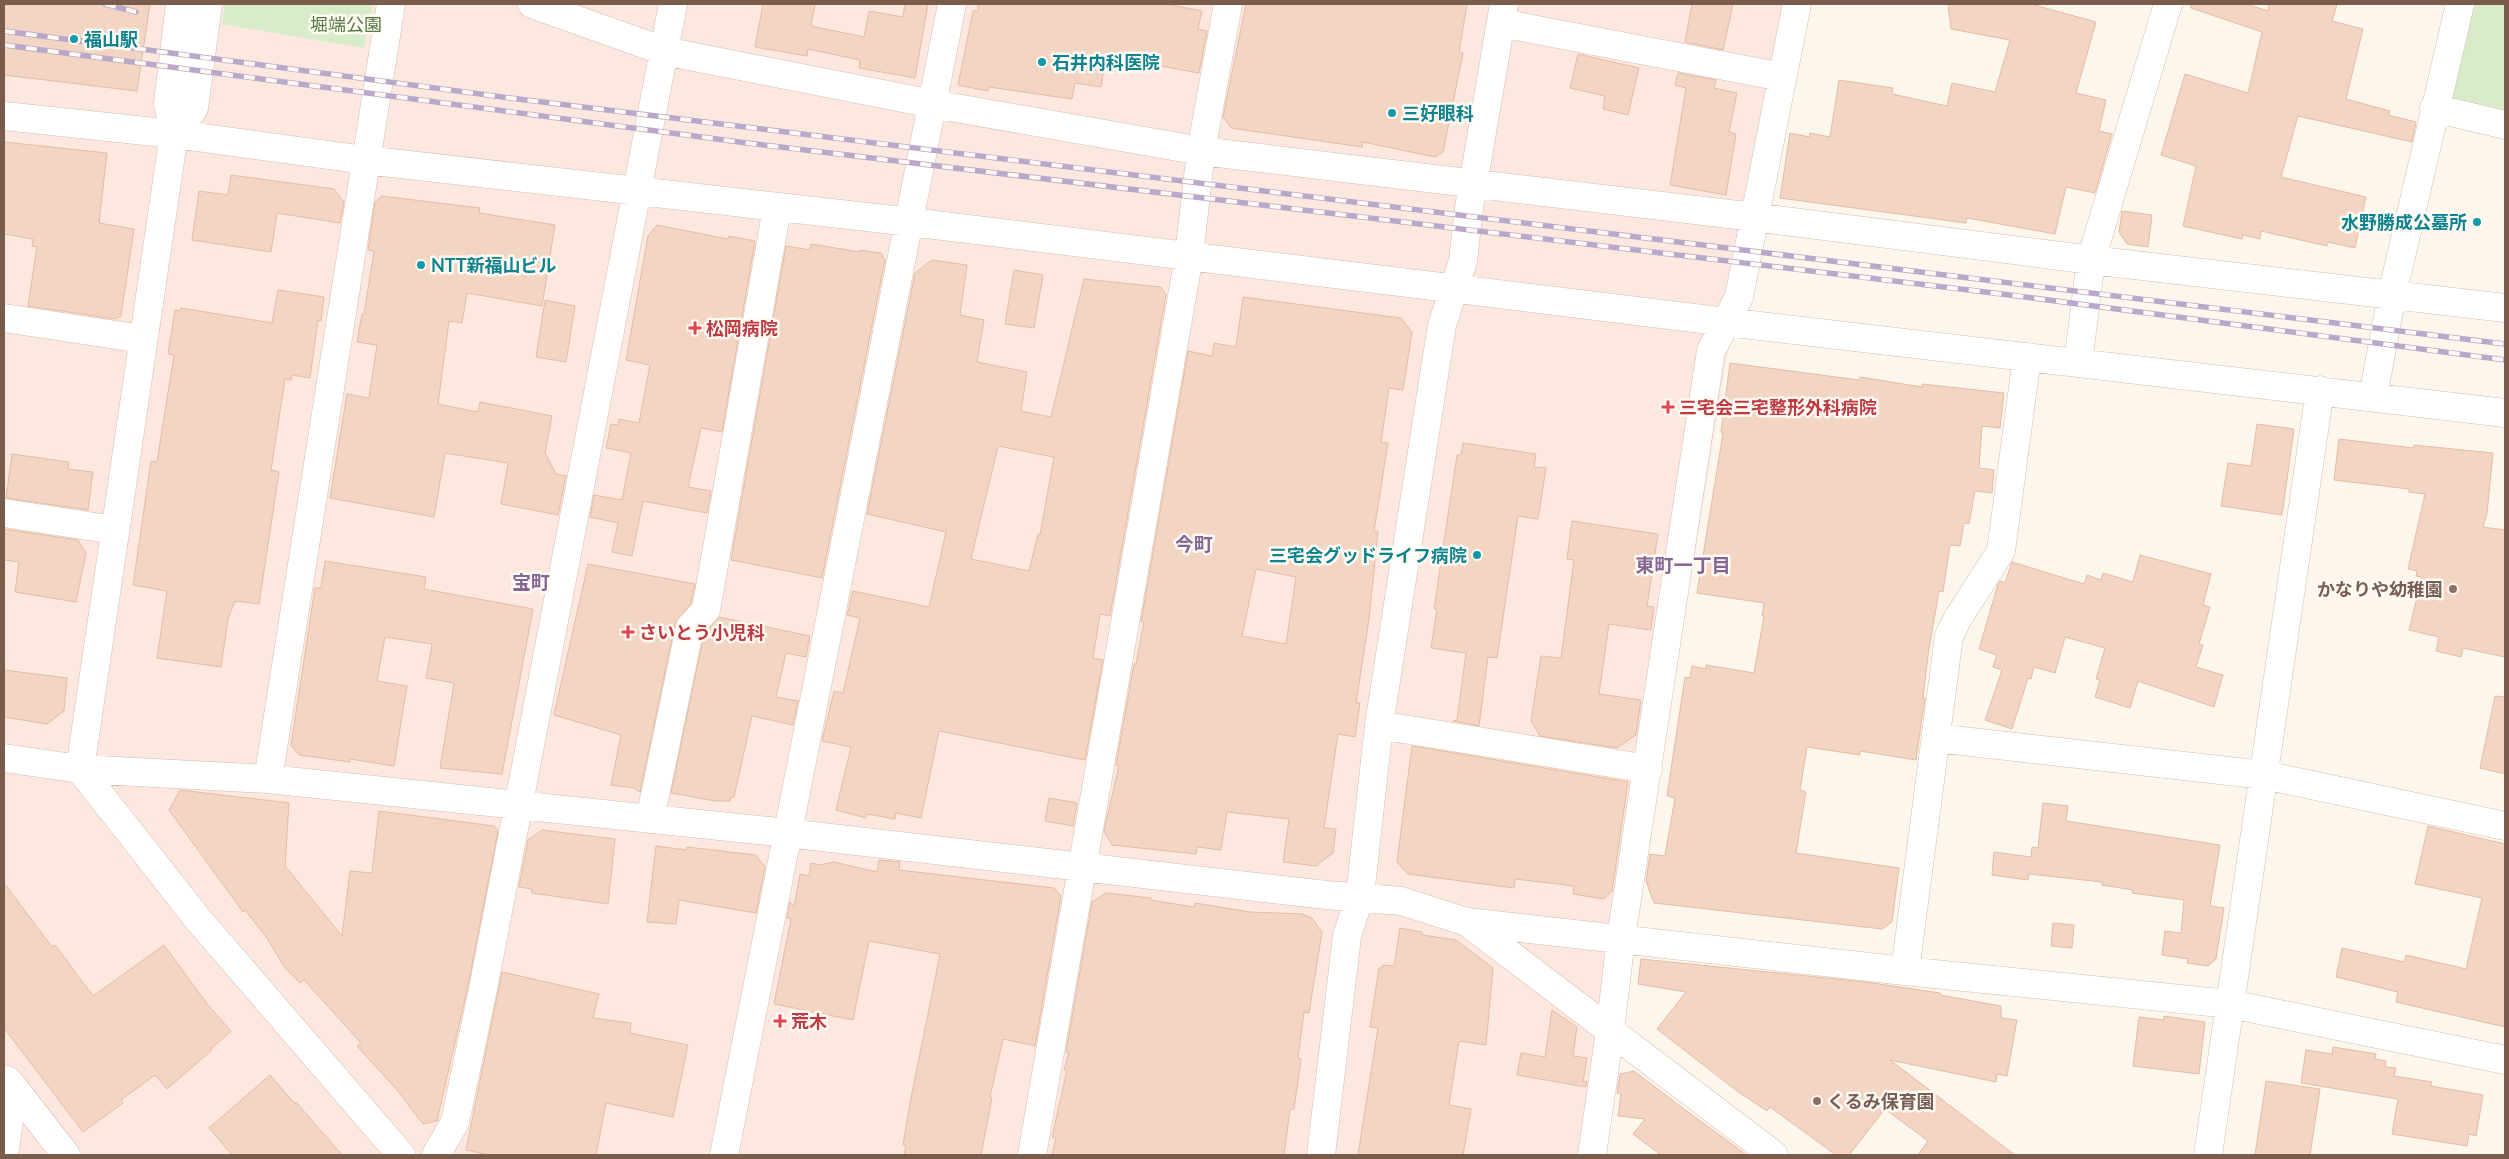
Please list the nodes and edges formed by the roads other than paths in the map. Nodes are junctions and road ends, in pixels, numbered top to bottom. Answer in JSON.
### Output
{"nodes":[{"id":1,"x":180,"y":4,"type":"edge"},
{"id":2,"x":208,"y":4,"type":"edge"},
{"id":3,"x":391,"y":4,"type":"edge"},
{"id":4,"x":532,"y":4,"type":"edge"},
{"id":5,"x":673,"y":4,"type":"edge"},
{"id":6,"x":952,"y":4,"type":"edge"},
{"id":7,"x":1228,"y":4,"type":"edge"},
{"id":8,"x":1797,"y":4,"type":"edge"},
{"id":9,"x":2168,"y":4,"type":"edge"},
{"id":10,"x":2460,"y":4,"type":"edge"},
{"id":11,"x":1503,"y":14,"type":"edge"},
{"id":12,"x":664,"y":51,"type":"junction"},
{"id":13,"x":1782,"y":77,"type":"junction"},
{"id":14,"x":933,"y":104,"type":"junction"},
{"id":15,"x":2434,"y":108,"type":"junction"},
{"id":16,"x":4,"y":116,"type":"edge"},
{"id":17,"x":2505,"y":125,"type":"edge"},
{"id":18,"x":174,"y":134,"type":"junction"},
{"id":19,"x":1201,"y":151,"type":"junction"},
{"id":20,"x":365,"y":160,"type":"junction"},
{"id":21,"x":1474,"y":184,"type":"junction"},
{"id":22,"x":638,"y":192,"type":"junction"},
{"id":23,"x":777,"y":208,"type":"junction"},
{"id":24,"x":1754,"y":217,"type":"junction"},
{"id":25,"x":910,"y":222,"type":"junction"},
{"id":26,"x":2092,"y":260,"type":"junction"},
{"id":27,"x":1187,"y":266,"type":"junction"},
{"id":28,"x":1453,"y":288,"type":"junction"},
{"id":29,"x":2392,"y":295,"type":"junction"},
{"id":30,"x":2505,"y":308,"type":"edge"},
{"id":31,"x":4,"y":318,"type":"edge"},
{"id":32,"x":1726,"y":322,"type":"junction"},
{"id":33,"x":142,"y":339,"type":"junction"},
{"id":34,"x":2027,"y":358,"type":"junction"},
{"id":35,"x":2078,"y":363,"type":"junction"},
{"id":36,"x":2320,"y":390,"type":"junction"},
{"id":37,"x":2374,"y":396,"type":"junction"},
{"id":38,"x":2505,"y":413,"type":"edge"},
{"id":39,"x":4,"y":513,"type":"edge"},
{"id":40,"x":114,"y":530,"type":"junction"},
{"id":41,"x":1379,"y":725,"type":"junction"},
{"id":42,"x":1936,"y":738,"type":"junction"},
{"id":43,"x":4,"y":758,"type":"edge"},
{"id":44,"x":80,"y":769,"type":"junction"},
{"id":45,"x":1648,"y":769,"type":"junction"},
{"id":46,"x":2264,"y":774,"type":"junction"},
{"id":47,"x":268,"y":779,"type":"junction"},
{"id":48,"x":519,"y":805,"type":"junction"},
{"id":49,"x":650,"y":819,"type":"junction"},
{"id":50,"x":2505,"y":826,"type":"edge"},
{"id":51,"x":786,"y":833,"type":"junction"},
{"id":52,"x":1082,"y":866,"type":"junction"},
{"id":53,"x":1360,"y":896,"type":"junction"},
{"id":54,"x":1467,"y":922,"type":"junction"},
{"id":55,"x":1621,"y":938,"type":"junction"},
{"id":56,"x":1905,"y":971,"type":"junction"},
{"id":57,"x":2230,"y":1004,"type":"junction"},
{"id":58,"x":1610,"y":1032,"type":"junction"},
{"id":59,"x":2505,"y":1060,"type":"edge"},
{"id":60,"x":9,"y":1082,"type":"edge"},
{"id":61,"x":4,"y":1155,"type":"edge"},
{"id":62,"x":66,"y":1155,"type":"edge"},
{"id":63,"x":401,"y":1155,"type":"edge"},
{"id":64,"x":436,"y":1155,"type":"edge"},
{"id":65,"x":724,"y":1155,"type":"edge"},
{"id":66,"x":1032,"y":1155,"type":"edge"},
{"id":67,"x":1321,"y":1155,"type":"edge"},
{"id":68,"x":1592,"y":1155,"type":"edge"},
{"id":69,"x":1774,"y":1155,"type":"edge"},
{"id":70,"x":2208,"y":1155,"type":"edge"}],
"edges":[{"from":1,"to":18,"type":"street"},
{"from":2,"to":18,"type":"street"},
{"from":3,"to":20,"type":"street"},
{"from":4,"to":12,"type":"street"},
{"from":5,"to":12,"type":"street"},
{"from":6,"to":14,"type":"street"},
{"from":7,"to":19,"type":"street"},
{"from":8,"to":13,"type":"street"},
{"from":9,"to":26,"type":"street"},
{"from":10,"to":15,"type":"street"},
{"from":11,"to":13,"type":"street"},
{"from":11,"to":21,"type":"street"},
{"from":12,"to":14,"type":"street"},
{"from":12,"to":22,"type":"street"},
{"from":13,"to":24,"type":"street"},
{"from":14,"to":19,"type":"street"},
{"from":14,"to":25,"type":"street"},
{"from":15,"to":17,"type":"street"},
{"from":15,"to":29,"type":"street"},
{"from":16,"to":18,"type":"street"},
{"from":18,"to":20,"type":"street"},
{"from":18,"to":33,"type":"street"},
{"from":19,"to":21,"type":"street"},
{"from":19,"to":27,"type":"street"},
{"from":20,"to":22,"type":"street"},
{"from":20,"to":47,"type":"street"},
{"from":21,"to":24,"type":"street"},
{"from":21,"to":28,"type":"street"},
{"from":22,"to":23,"type":"street"},
{"from":22,"to":48,"type":"street"},
{"from":23,"to":25,"type":"street"},
{"from":23,"to":49,"type":"street"},
{"from":24,"to":26,"type":"street"},
{"from":24,"to":32,"type":"street"},
{"from":25,"to":27,"type":"street"},
{"from":25,"to":51,"type":"street"},
{"from":26,"to":29,"type":"street"},
{"from":26,"to":35,"type":"street"},
{"from":27,"to":28,"type":"street"},
{"from":27,"to":52,"type":"street"},
{"from":28,"to":32,"type":"street"},
{"from":28,"to":41,"type":"street"},
{"from":29,"to":30,"type":"street"},
{"from":29,"to":37,"type":"street"},
{"from":31,"to":33,"type":"street"},
{"from":32,"to":34,"type":"street"},
{"from":32,"to":45,"type":"street"},
{"from":33,"to":40,"type":"street"},
{"from":34,"to":35,"type":"street"},
{"from":34,"to":42,"type":"street"},
{"from":35,"to":36,"type":"street"},
{"from":36,"to":37,"type":"street"},
{"from":36,"to":46,"type":"street"},
{"from":37,"to":38,"type":"street"},
{"from":39,"to":40,"type":"street"},
{"from":40,"to":44,"type":"street"},
{"from":41,"to":45,"type":"street"},
{"from":41,"to":53,"type":"street"},
{"from":42,"to":46,"type":"street"},
{"from":42,"to":56,"type":"street"},
{"from":43,"to":44,"type":"street"},
{"from":44,"to":47,"type":"street"},
{"from":44,"to":63,"type":"street"},
{"from":45,"to":55,"type":"street"},
{"from":46,"to":50,"type":"street"},
{"from":46,"to":57,"type":"street"},
{"from":47,"to":48,"type":"street"},
{"from":48,"to":49,"type":"street"},
{"from":48,"to":64,"type":"street"},
{"from":49,"to":51,"type":"street"},
{"from":51,"to":52,"type":"street"},
{"from":51,"to":65,"type":"street"},
{"from":52,"to":53,"type":"street"},
{"from":52,"to":66,"type":"street"},
{"from":53,"to":54,"type":"street"},
{"from":53,"to":67,"type":"street"},
{"from":54,"to":55,"type":"street"},
{"from":54,"to":58,"type":"street"},
{"from":55,"to":56,"type":"street"},
{"from":55,"to":58,"type":"street"},
{"from":56,"to":57,"type":"street"},
{"from":57,"to":59,"type":"street"},
{"from":57,"to":70,"type":"street"},
{"from":58,"to":68,"type":"street"},
{"from":58,"to":69,"type":"street"},
{"from":60,"to":61,"type":"street"},
{"from":60,"to":62,"type":"street"}]}
